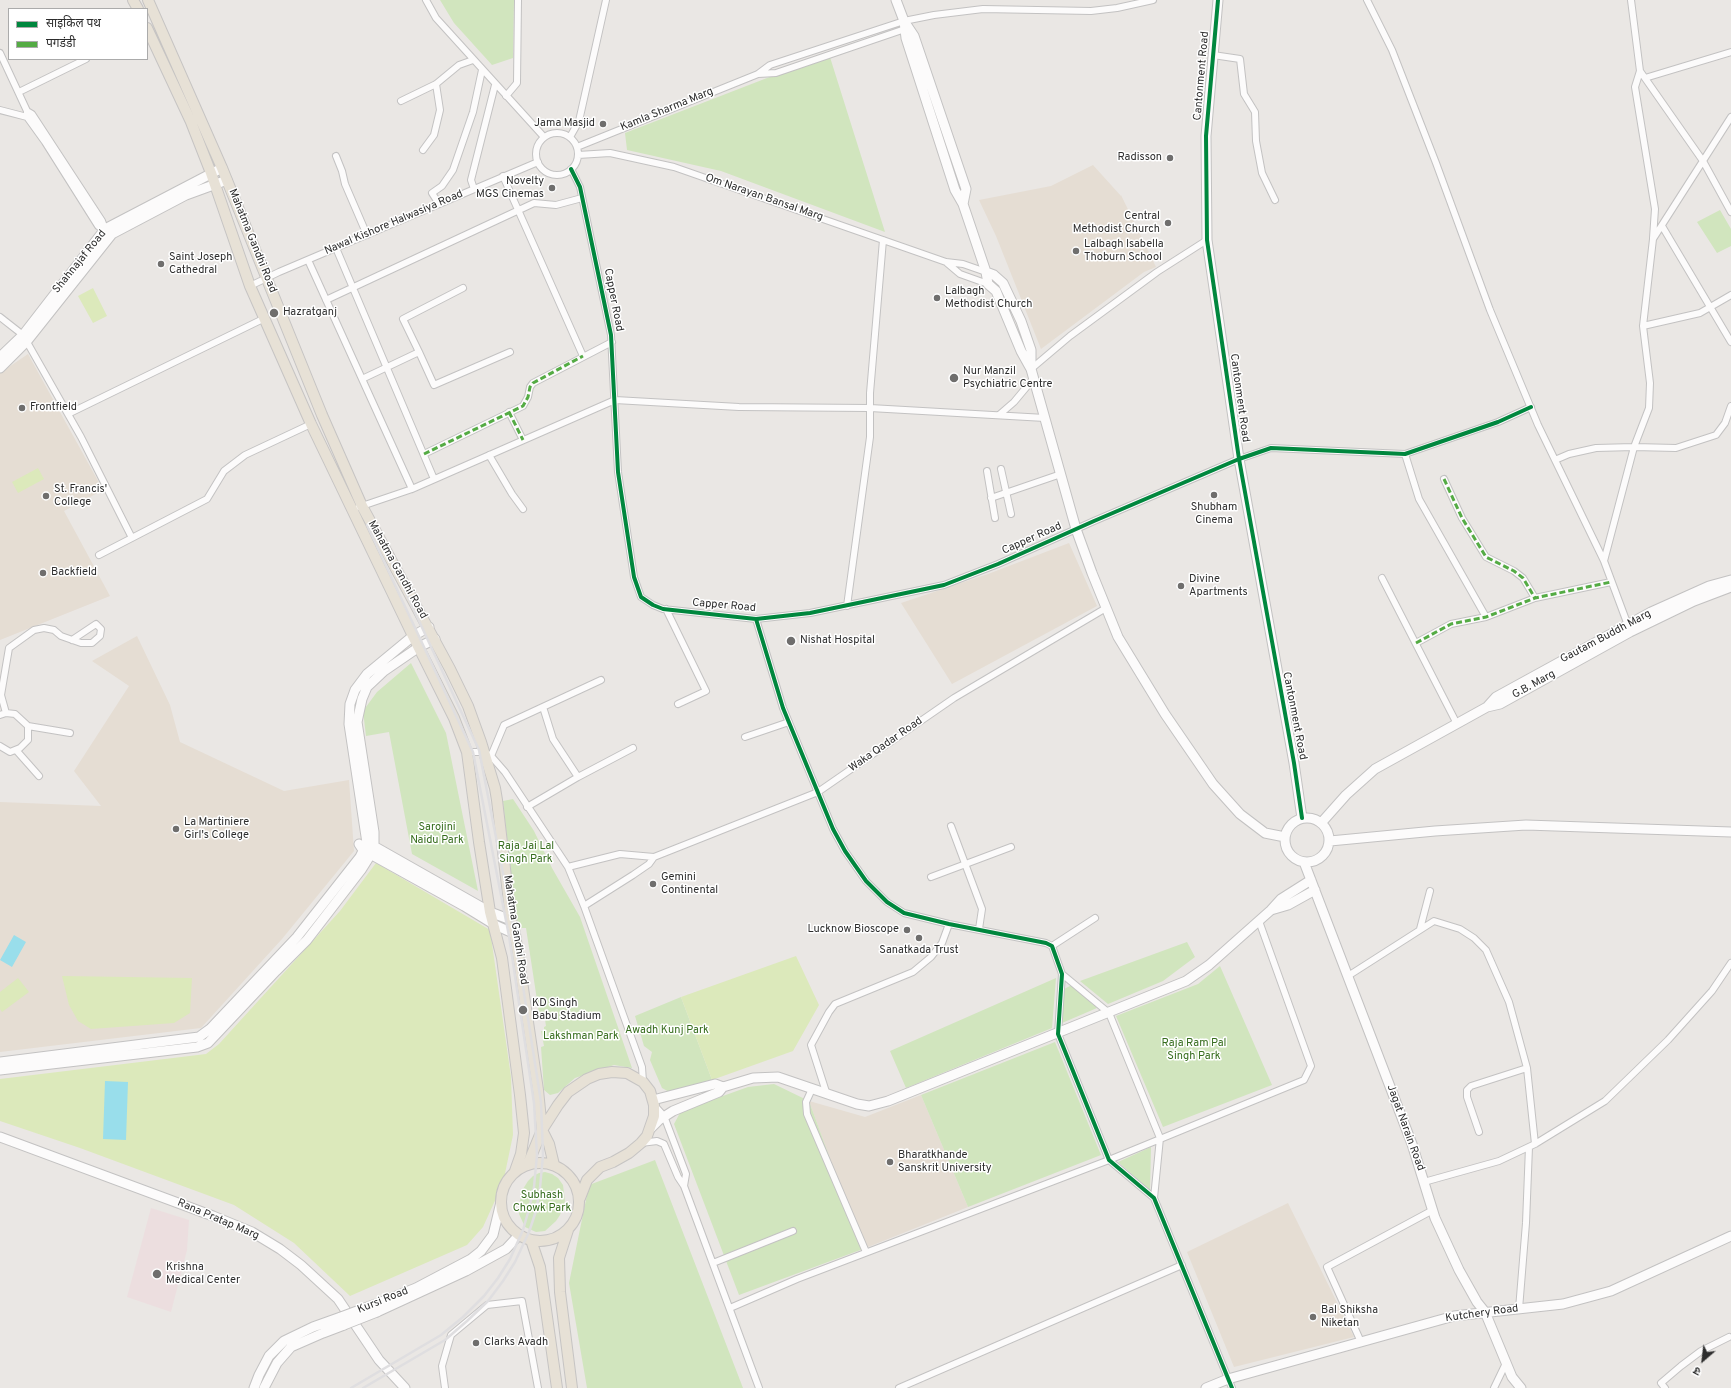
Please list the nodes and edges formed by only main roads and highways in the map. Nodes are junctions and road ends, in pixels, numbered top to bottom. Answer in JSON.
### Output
{"nodes":[{"id":1,"x":148,"y":0,"type":"edge"},
{"id":2,"x":148,"y":31,"type":"edge"},
{"id":3,"x":357,"y":507,"type":"junction"},
{"id":4,"x":539,"y":1100,"type":"junction"},
{"id":5,"x":558,"y":1105,"type":"junction"},
{"id":6,"x":542,"y":1130,"type":"junction"},
{"id":7,"x":528,"y":1164,"type":"junction"},
{"id":8,"x":554,"y":1165,"type":"junction"},
{"id":9,"x":515,"y":1172,"type":"junction"},
{"id":10,"x":580,"y":1198,"type":"junction"},
{"id":11,"x":568,"y":1230,"type":"junction"},
{"id":12,"x":531,"y":1240,"type":"junction"},
{"id":13,"x":557,"y":1388,"type":"edge"},
{"id":14,"x":572,"y":1388,"type":"edge"}],
"edges":[{"from":1,"to":3,"type":"main road","name":"Mahatma Gandhi Road"},
{"from":2,"to":3,"type":"main road","name":"Mahatma Gandhi Road"},
{"from":3,"to":4,"type":"main road","name":"Mahatma Gandhi Road"},
{"from":3,"to":9,"type":"main road","name":"Mahatma Gandhi Road"},
{"from":4,"to":5,"type":"main road"},
{"from":4,"to":6,"type":"main road","name":"Mahatma Gandhi Road"},
{"from":5,"to":6,"type":"main road"},
{"from":5,"to":10,"type":"main road"},
{"from":6,"to":7,"type":"main road"},
{"from":6,"to":8,"type":"main road","name":"Mahatma Gandhi Road"},
{"from":7,"to":8,"type":"main road"},
{"from":7,"to":9,"type":"main road"},
{"from":8,"to":10,"type":"main road"},
{"from":9,"to":12,"type":"main road"},
{"from":10,"to":11,"type":"main road"},
{"from":11,"to":12,"type":"main road"},
{"from":11,"to":14,"type":"main road"},
{"from":12,"to":13,"type":"main road"}]}
